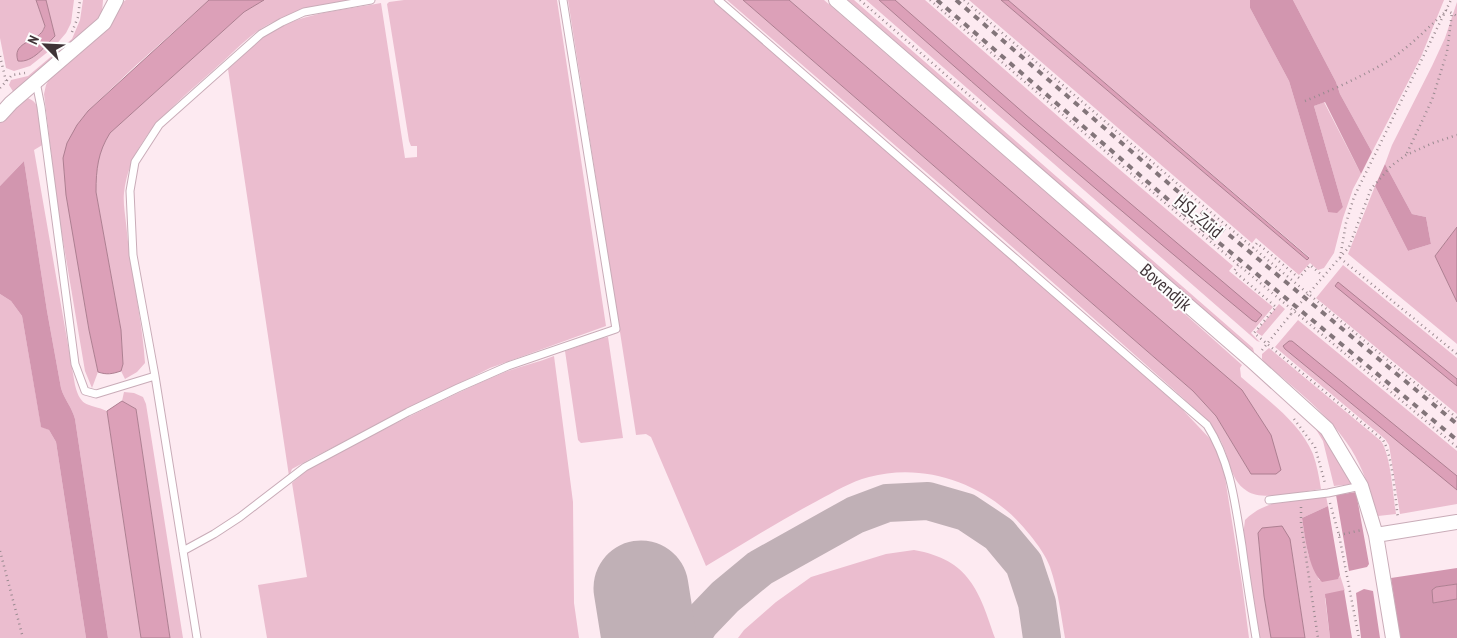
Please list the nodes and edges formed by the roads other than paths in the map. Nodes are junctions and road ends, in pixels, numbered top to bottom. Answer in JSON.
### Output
{"nodes":[{"id":1,"x":116,"y":0,"type":"edge"},
{"id":2,"x":371,"y":0,"type":"edge"},
{"id":3,"x":563,"y":0,"type":"edge"},
{"id":4,"x":718,"y":0,"type":"edge"},
{"id":5,"x":836,"y":0,"type":"edge"},
{"id":6,"x":31,"y":77,"type":"junction"},
{"id":7,"x":0,"y":115,"type":"edge"},
{"id":8,"x":155,"y":376,"type":"junction"},
{"id":9,"x":1361,"y":486,"type":"junction"},
{"id":10,"x":1269,"y":500,"type":"dead end"},
{"id":11,"x":1457,"y":522,"type":"edge"},
{"id":12,"x":1376,"y":535,"type":"junction"},
{"id":13,"x":183,"y":551,"type":"junction"},
{"id":14,"x":196,"y":638,"type":"edge"},
{"id":15,"x":1256,"y":638,"type":"edge"},
{"id":16,"x":1393,"y":638,"type":"edge"}],
"edges":[{"from":1,"to":6,"type":"street"},
{"from":2,"to":8,"type":"lane"},
{"from":3,"to":13,"type":"lane"},
{"from":4,"to":15,"type":"lane"},
{"from":5,"to":9,"type":"street","name":"Bovendijk"},
{"from":6,"to":7,"type":"street"},
{"from":6,"to":8,"type":"lane"},
{"from":8,"to":13,"type":"lane"},
{"from":9,"to":10,"type":"lane"},
{"from":9,"to":12,"type":"street","name":"Bovendijk"},
{"from":11,"to":12,"type":"street"},
{"from":12,"to":16,"type":"street","name":"Bovendijk"},
{"from":13,"to":14,"type":"lane"}]}
